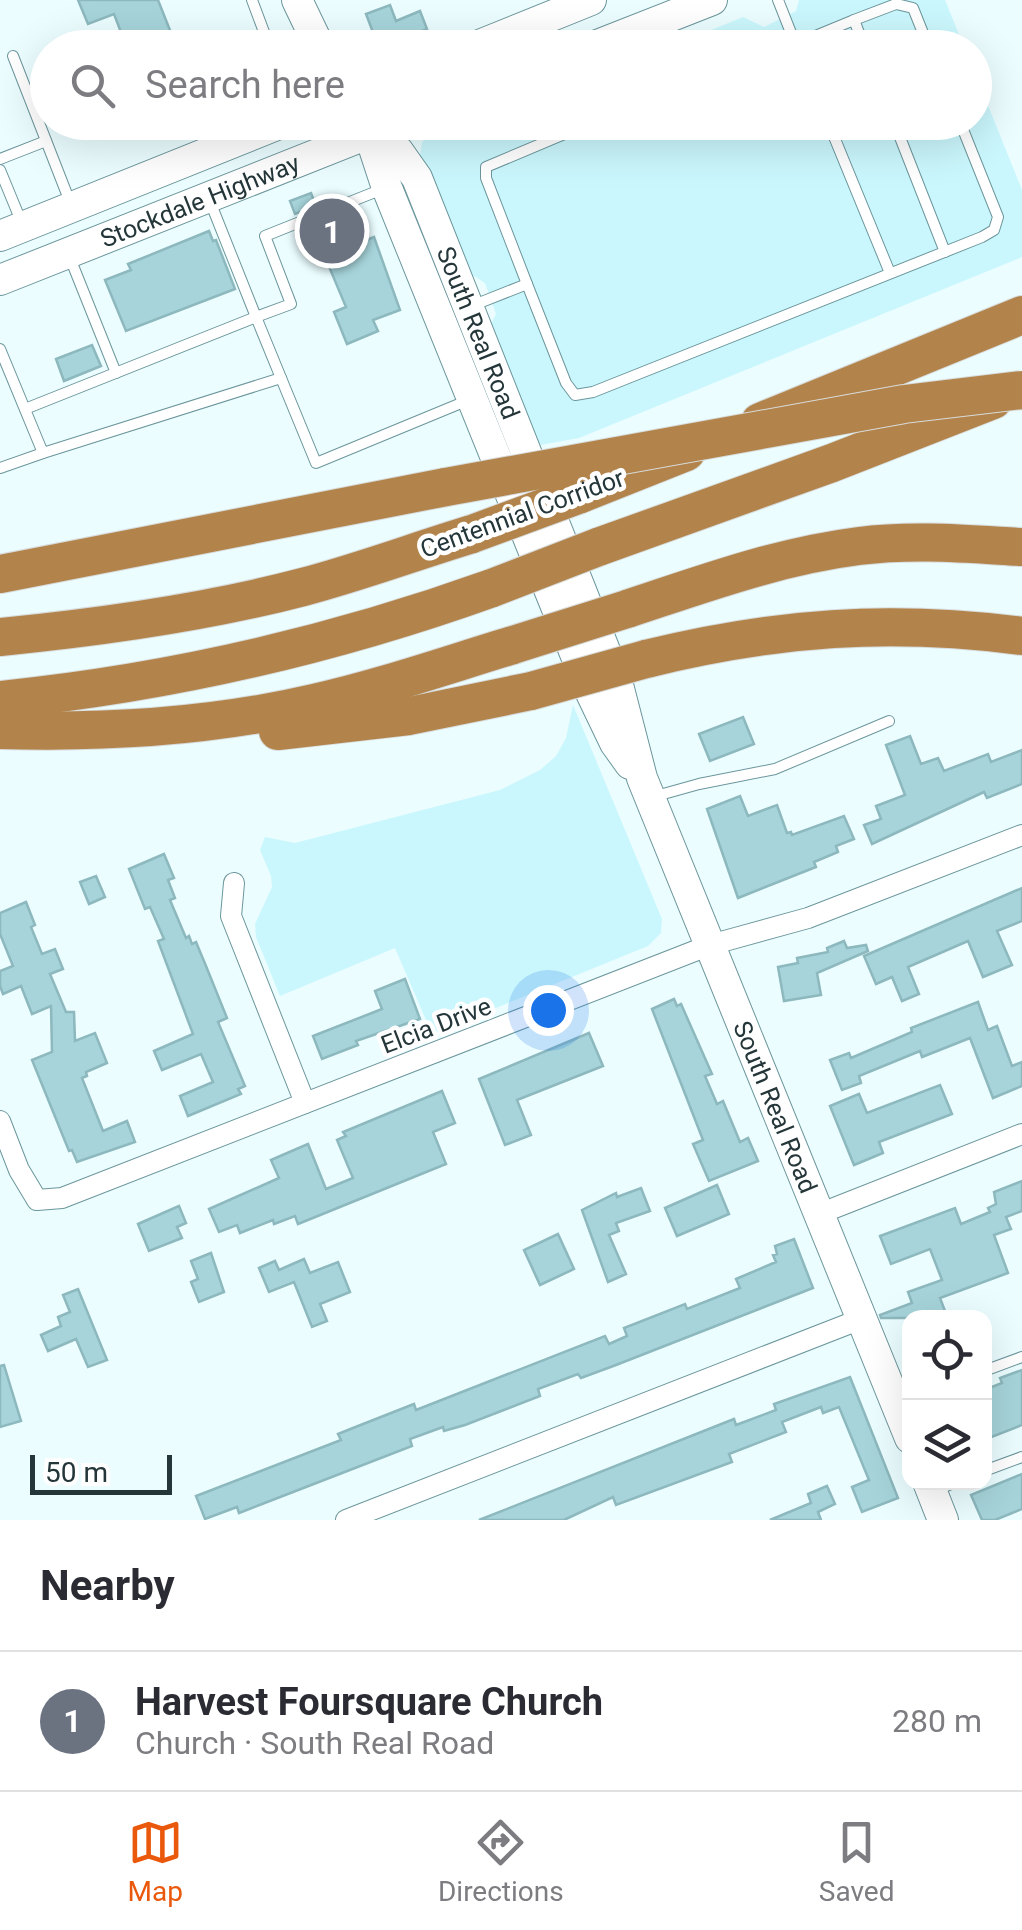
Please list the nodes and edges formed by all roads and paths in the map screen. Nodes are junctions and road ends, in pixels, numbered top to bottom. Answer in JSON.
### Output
{"nodes":[{"id":1,"x":252,"y":0,"type":"edge"},
{"id":2,"x":297,"y":0,"type":"edge"},
{"id":3,"x":712,"y":0,"type":"edge"},
{"id":4,"x":778,"y":0,"type":"edge"},
{"id":5,"x":578,"y":2,"type":"edge"},
{"id":6,"x":854,"y":20,"type":"junction"},
{"id":7,"x":263,"y":30,"type":"edge"},
{"id":8,"x":304,"y":30,"type":"edge"},
{"id":9,"x":513,"y":30,"type":"edge"},
{"id":10,"x":636,"y":30,"type":"edge"},
{"id":11,"x":788,"y":30,"type":"edge"},
{"id":12,"x":831,"y":30,"type":"edge"},
{"id":13,"x":858,"y":30,"type":"edge"},
{"id":14,"x":922,"y":30,"type":"edge"},
{"id":15,"x":12,"y":56,"type":"dead end"},
{"id":16,"x":30,"y":101,"type":"edge"},
{"id":17,"x":239,"y":140,"type":"edge"},
{"id":18,"x":345,"y":140,"type":"edge"},
{"id":19,"x":380,"y":140,"type":"edge"},
{"id":20,"x":389,"y":140,"type":"edge"},
{"id":21,"x":548,"y":140,"type":"edge"},
{"id":22,"x":835,"y":140,"type":"edge"},
{"id":23,"x":901,"y":140,"type":"edge"},
{"id":24,"x":967,"y":140,"type":"edge"},
{"id":25,"x":46,"y":141,"type":"joint"},
{"id":26,"x":0,"y":159,"type":"edge"},
{"id":27,"x":0,"y":170,"type":"edge"},
{"id":28,"x":162,"y":171,"type":"junction"},
{"id":29,"x":387,"y":188,"type":"junction"},
{"id":30,"x":209,"y":198,"type":"junction"},
{"id":31,"x":72,"y":208,"type":"junction"},
{"id":32,"x":12,"y":232,"type":"edge"},
{"id":33,"x":945,"y":252,"type":"junction"},
{"id":34,"x":68,"y":254,"type":"junction"},
{"id":35,"x":0,"y":259,"type":"edge"},
{"id":36,"x":890,"y":273,"type":"junction"},
{"id":37,"x":0,"y":280,"type":"edge"},
{"id":38,"x":528,"y":284,"type":"junction"},
{"id":39,"x":468,"y":308,"type":"junction"},
{"id":40,"x":1022,"y":316,"type":"edge"},
{"id":41,"x":256,"y":317,"type":"junction"},
{"id":42,"x":0,"y":349,"type":"edge"},
{"id":43,"x":116,"y":372,"type":"junction"},
{"id":44,"x":280,"y":378,"type":"junction"},
{"id":45,"x":1022,"y":389,"type":"edge"},
{"id":46,"x":472,"y":399,"type":"junction"},
{"id":47,"x":25,"y":409,"type":"junction"},
{"id":48,"x":43,"y":453,"type":"junction"},
{"id":49,"x":0,"y":468,"type":"edge"},
{"id":50,"x":1022,"y":546,"type":"edge"},
{"id":51,"x":0,"y":574,"type":"edge"},
{"id":52,"x":1022,"y":636,"type":"edge"},
{"id":53,"x":0,"y":637,"type":"edge"},
{"id":54,"x":0,"y":700,"type":"edge"},
{"id":55,"x":889,"y":721,"type":"dead end"},
{"id":56,"x":0,"y":730,"type":"edge"},
{"id":57,"x":96,"y":730,"type":"junction"},
{"id":58,"x":646,"y":788,"type":"junction"},
{"id":59,"x":1022,"y":834,"type":"edge"},
{"id":60,"x":234,"y":883,"type":"dead end"},
{"id":61,"x":710,"y":944,"type":"junction"},
{"id":62,"x":304,"y":1103,"type":"junction"},
{"id":63,"x":0,"y":1121,"type":"edge"},
{"id":64,"x":1022,"y":1134,"type":"edge"},
{"id":65,"x":819,"y":1214,"type":"junction"},
{"id":66,"x":862,"y":1318,"type":"junction"},
{"id":67,"x":1022,"y":1357,"type":"edge"},
{"id":68,"x":992,"y":1368,"type":"edge"},
{"id":69,"x":903,"y":1400,"type":"edge"},
{"id":70,"x":1022,"y":1456,"type":"edge"},
{"id":71,"x":992,"y":1468,"type":"edge"},
{"id":72,"x":346,"y":1520,"type":"edge"}],
"edges":[{"from":1,"to":7,"type":"lane"},
{"from":2,"to":8,"type":"street"},
{"from":3,"to":10,"type":"street"},
{"from":4,"to":11,"type":"lane"},
{"from":5,"to":9,"type":"street"},
{"from":6,"to":12,"type":"lane"},
{"from":6,"to":13,"type":"lane"},
{"from":6,"to":14,"type":"lane"},
{"from":15,"to":16,"type":"lane"},
{"from":17,"to":28,"type":"street","name":"Stockdale Highway"},
{"from":18,"to":30,"type":"street","name":"Stockdale Highway"},
{"from":19,"to":29,"type":"street","name":"South Real Road"},
{"from":20,"to":39,"type":"street","name":"South Real Road"},
{"from":21,"to":38,"type":"lane"},
{"from":22,"to":36,"type":"lane"},
{"from":23,"to":33,"type":"lane"},
{"from":24,"to":33,"type":"lane"},
{"from":25,"to":26,"type":"lane"},
{"from":25,"to":31,"type":"lane"},
{"from":27,"to":32,"type":"lane"},
{"from":28,"to":31,"type":"street","name":"Stockdale Highway"},
{"from":28,"to":35,"type":"street"},
{"from":29,"to":41,"type":"lane"},
{"from":29,"to":46,"type":"street","name":"South Real Road"},
{"from":30,"to":34,"type":"street","name":"Stockdale Highway"},
{"from":30,"to":41,"type":"lane"},
{"from":31,"to":32,"type":"street","name":"Stockdale Highway"},
{"from":33,"to":36,"type":"lane"},
{"from":34,"to":37,"type":"street","name":"Stockdale Highway"},
{"from":34,"to":43,"type":"lane"},
{"from":36,"to":38,"type":"lane"},
{"from":38,"to":39,"type":"lane"},
{"from":39,"to":58,"type":"street","name":"South Real Road"},
{"from":40,"to":53,"type":"highway","name":"Centennial Corridor","bridge":true},
{"from":41,"to":43,"type":"lane"},
{"from":41,"to":44,"type":"lane"},
{"from":42,"to":47,"type":"lane"},
{"from":43,"to":47,"type":"lane"},
{"from":44,"to":46,"type":"lane"},
{"from":44,"to":48,"type":"lane"},
{"from":45,"to":51,"type":"highway","bridge":true},
{"from":45,"to":54,"type":"highway","bridge":true},
{"from":46,"to":58,"type":"street","name":"South Real Road"},
{"from":47,"to":48,"type":"lane"},
{"from":48,"to":49,"type":"lane"},
{"from":50,"to":57,"type":"highway","bridge":true},
{"from":52,"to":57,"type":"highway","bridge":true},
{"from":55,"to":58,"type":"lane"},
{"from":56,"to":57,"type":"highway"},
{"from":58,"to":61,"type":"street","name":"South Real Road"},
{"from":59,"to":61,"type":"street","name":"Elcia Drive"},
{"from":60,"to":62,"type":"street"},
{"from":61,"to":62,"type":"street","name":"Elcia Drive"},
{"from":61,"to":65,"type":"street","name":"South Real Road"},
{"from":62,"to":63,"type":"street","name":"Elcia Drive"},
{"from":64,"to":65,"type":"street"},
{"from":65,"to":66,"type":"street","name":"South Real Road"},
{"from":66,"to":69,"type":"street","name":"South Real Road"},
{"from":66,"to":72,"type":"street"},
{"from":67,"to":68,"type":"lane"},
{"from":70,"to":71,"type":"lane"}]}
